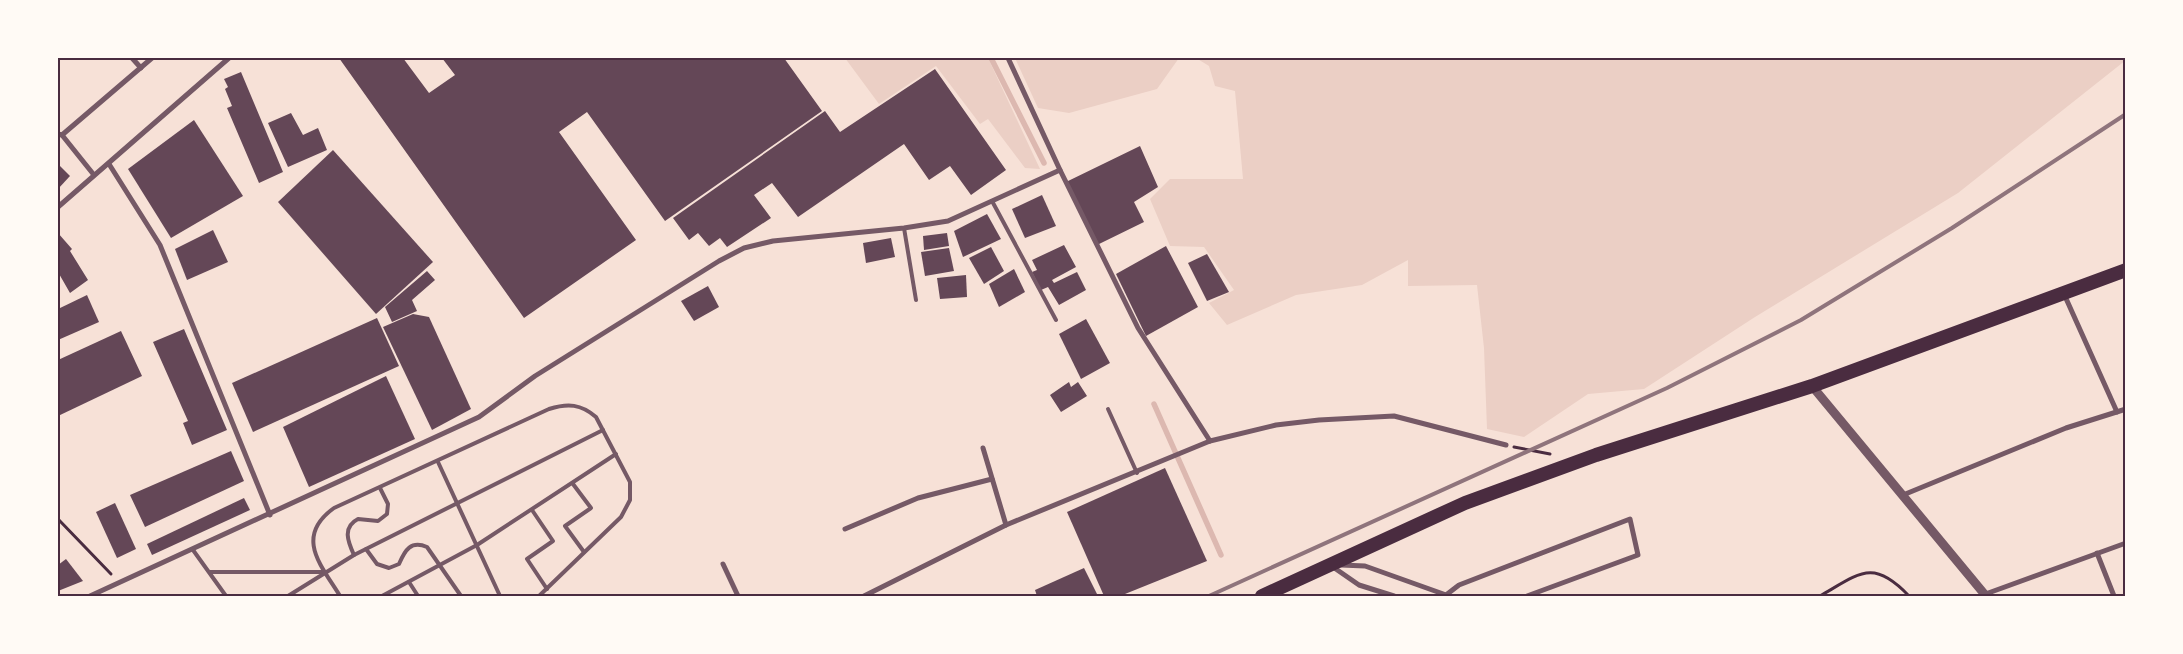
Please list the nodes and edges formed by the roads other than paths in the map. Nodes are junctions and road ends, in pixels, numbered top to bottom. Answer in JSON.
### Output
{"nodes":[{"id":1,"x":132,"y":58,"type":"edge"},
{"id":2,"x":152,"y":58,"type":"edge"},
{"id":3,"x":229,"y":58,"type":"edge"},
{"id":4,"x":1008,"y":58,"type":"edge"},
{"id":5,"x":140,"y":68,"type":"junction"},
{"id":6,"x":60,"y":135,"type":"edge"},
{"id":7,"x":109,"y":164,"type":"junction"},
{"id":8,"x":1060,"y":170,"type":"junction"},
{"id":9,"x":94,"y":176,"type":"junction"},
{"id":10,"x":992,"y":201,"type":"junction"},
{"id":11,"x":58,"y":207,"type":"edge"},
{"id":12,"x":904,"y":228,"type":"junction"},
{"id":13,"x":2126,"y":270,"type":"edge"},
{"id":14,"x":2063,"y":293,"type":"junction"},
{"id":15,"x":916,"y":300,"type":"dead end"},
{"id":16,"x":1056,"y":320,"type":"dead end"},
{"id":17,"x":1812,"y":386,"type":"junction"},
{"id":18,"x":1108,"y":409,"type":"dead end"},
{"id":19,"x":2126,"y":409,"type":"edge"},
{"id":20,"x":2116,"y":412,"type":"junction"},
{"id":21,"x":604,"y":430,"type":"junction"},
{"id":22,"x":1210,"y":441,"type":"junction"},
{"id":23,"x":1506,"y":445,"type":"road end"},
{"id":24,"x":983,"y":448,"type":"dead end"},
{"id":25,"x":616,"y":454,"type":"junction"},
{"id":26,"x":438,"y":462,"type":"junction"},
{"id":27,"x":1137,"y":473,"type":"junction"},
{"id":28,"x":992,"y":479,"type":"junction"},
{"id":29,"x":573,"y":484,"type":"junction"},
{"id":30,"x":380,"y":488,"type":"junction"},
{"id":31,"x":1903,"y":495,"type":"junction"},
{"id":32,"x":457,"y":504,"type":"junction"},
{"id":33,"x":532,"y":510,"type":"junction"},
{"id":34,"x":270,"y":515,"type":"junction"},
{"id":35,"x":1006,"y":525,"type":"junction"},
{"id":36,"x":845,"y":529,"type":"dead end"},
{"id":37,"x":2126,"y":543,"type":"edge"},
{"id":38,"x":476,"y":545,"type":"junction"},
{"id":39,"x":366,"y":549,"type":"junction"},
{"id":40,"x":193,"y":550,"type":"junction"},
{"id":41,"x":584,"y":552,"type":"junction"},
{"id":42,"x":2097,"y":553,"type":"junction"},
{"id":43,"x":354,"y":555,"type":"junction"},
{"id":44,"x":723,"y":564,"type":"dead end"},
{"id":45,"x":440,"y":565,"type":"junction"},
{"id":46,"x":1330,"y":565,"type":"junction"},
{"id":47,"x":210,"y":572,"type":"junction"},
{"id":48,"x":324,"y":572,"type":"junction"},
{"id":49,"x":409,"y":582,"type":"junction"},
{"id":50,"x":547,"y":589,"type":"junction"},
{"id":51,"x":90,"y":596,"type":"edge"},
{"id":52,"x":226,"y":596,"type":"edge"},
{"id":53,"x":288,"y":596,"type":"edge"},
{"id":54,"x":340,"y":596,"type":"edge"},
{"id":55,"x":382,"y":596,"type":"edge"},
{"id":56,"x":418,"y":596,"type":"edge"},
{"id":57,"x":461,"y":596,"type":"edge"},
{"id":58,"x":500,"y":596,"type":"edge"},
{"id":59,"x":539,"y":596,"type":"edge"},
{"id":60,"x":738,"y":596,"type":"edge"},
{"id":61,"x":864,"y":596,"type":"edge"},
{"id":62,"x":1262,"y":596,"type":"edge"},
{"id":63,"x":1394,"y":596,"type":"edge"},
{"id":64,"x":1448,"y":596,"type":"edge"},
{"id":65,"x":1527,"y":596,"type":"edge"},
{"id":66,"x":1984,"y":596,"type":"edge"},
{"id":67,"x":2114,"y":596,"type":"edge"}],
"edges":[{"from":1,"to":5,"type":"street"},
{"from":2,"to":5,"type":"street"},
{"from":3,"to":7,"type":"street"},
{"from":4,"to":8,"type":"street"},
{"from":5,"to":6,"type":"street"},
{"from":6,"to":9,"type":"street"},
{"from":7,"to":9,"type":"street"},
{"from":7,"to":34,"type":"street"},
{"from":8,"to":10,"type":"street"},
{"from":8,"to":22,"type":"street"},
{"from":9,"to":11,"type":"street"},
{"from":10,"to":12,"type":"street"},
{"from":10,"to":16,"type":"lane"},
{"from":12,"to":15,"type":"lane"},
{"from":12,"to":34,"type":"street"},
{"from":13,"to":14,"type":"highway"},
{"from":14,"to":17,"type":"highway"},
{"from":14,"to":20,"type":"street"},
{"from":17,"to":31,"type":"street"},
{"from":17,"to":46,"type":"highway"},
{"from":18,"to":27,"type":"lane"},
{"from":19,"to":20,"type":"street"},
{"from":20,"to":31,"type":"street"},
{"from":21,"to":25,"type":"lane"},
{"from":21,"to":26,"type":"lane"},
{"from":21,"to":32,"type":"lane"},
{"from":22,"to":23,"type":"street"},
{"from":22,"to":27,"type":"street"},
{"from":24,"to":28,"type":"street"},
{"from":25,"to":29,"type":"lane"},
{"from":25,"to":41,"type":"lane"},
{"from":26,"to":30,"type":"lane"},
{"from":26,"to":32,"type":"lane"},
{"from":27,"to":35,"type":"street"},
{"from":28,"to":35,"type":"street"},
{"from":28,"to":36,"type":"street"},
{"from":29,"to":33,"type":"lane"},
{"from":29,"to":41,"type":"lane"},
{"from":30,"to":43,"type":"lane"},
{"from":30,"to":48,"type":"lane"},
{"from":31,"to":66,"type":"street"},
{"from":32,"to":38,"type":"lane"},
{"from":32,"to":39,"type":"lane"},
{"from":33,"to":38,"type":"lane"},
{"from":33,"to":50,"type":"lane"},
{"from":34,"to":40,"type":"street"},
{"from":35,"to":61,"type":"street"},
{"from":37,"to":42,"type":"street"},
{"from":38,"to":45,"type":"lane"},
{"from":38,"to":58,"type":"lane"},
{"from":39,"to":43,"type":"lane"},
{"from":39,"to":45,"type":"lane"},
{"from":40,"to":47,"type":"lane"},
{"from":40,"to":51,"type":"street"},
{"from":41,"to":50,"type":"lane"},
{"from":42,"to":66,"type":"street"},
{"from":42,"to":67,"type":"street"},
{"from":43,"to":48,"type":"lane"},
{"from":44,"to":60,"type":"street"},
{"from":45,"to":49,"type":"lane"},
{"from":45,"to":57,"type":"lane"},
{"from":46,"to":62,"type":"highway"},
{"from":46,"to":63,"type":"street"},
{"from":46,"to":64,"type":"street"},
{"from":47,"to":48,"type":"lane"},
{"from":47,"to":52,"type":"lane"},
{"from":48,"to":53,"type":"lane"},
{"from":48,"to":54,"type":"lane"},
{"from":49,"to":55,"type":"lane"},
{"from":49,"to":56,"type":"lane"},
{"from":50,"to":59,"type":"lane"},
{"from":64,"to":65,"type":"street"}]}
